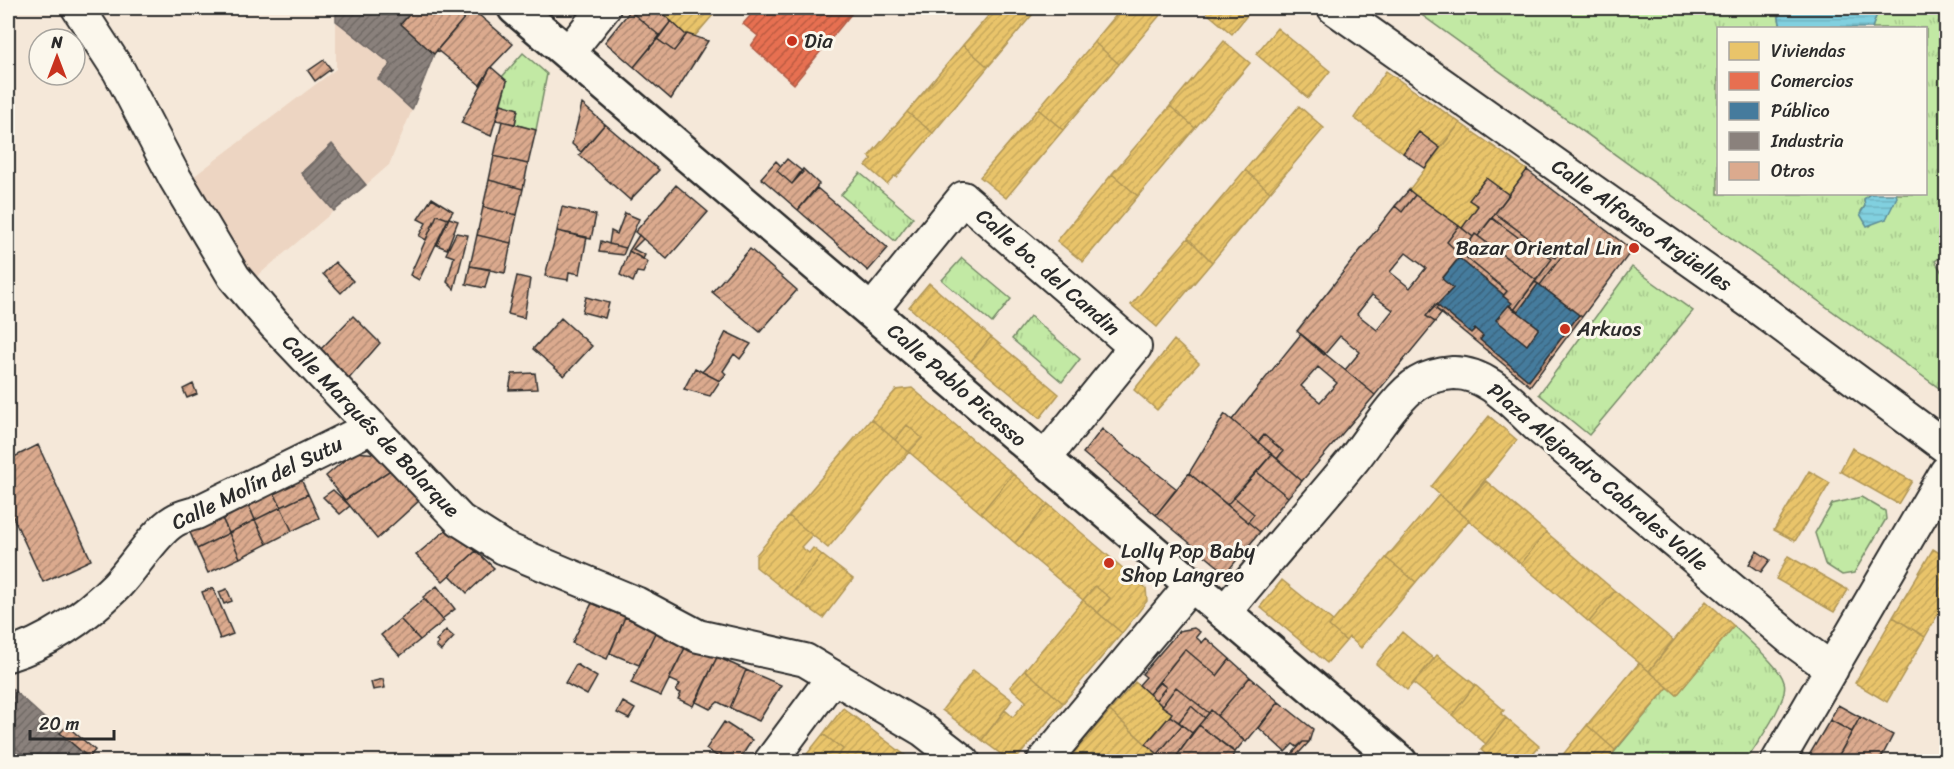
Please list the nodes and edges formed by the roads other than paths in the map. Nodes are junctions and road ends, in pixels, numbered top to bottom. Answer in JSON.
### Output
{"nodes":[{"id":1,"x":78,"y":8,"type":"edge"},
{"id":2,"x":515,"y":8,"type":"edge"},
{"id":3,"x":604,"y":8,"type":"edge"},
{"id":4,"x":1334,"y":8,"type":"edge"},
{"id":5,"x":568,"y":53,"type":"junction"},
{"id":6,"x":871,"y":310,"type":"junction"},
{"id":7,"x":372,"y":427,"type":"junction"},
{"id":8,"x":1947,"y":447,"type":"edge"},
{"id":9,"x":1044,"y":459,"type":"junction"},
{"id":10,"x":1947,"y":472,"type":"edge"},
{"id":11,"x":1192,"y":584,"type":"junction"},
{"id":12,"x":1224,"y":613,"type":"junction"},
{"id":13,"x":8,"y":655,"type":"edge"},
{"id":14,"x":1832,"y":669,"type":"junction"},
{"id":15,"x":833,"y":677,"type":"junction"},
{"id":16,"x":770,"y":762,"type":"edge"},
{"id":17,"x":964,"y":762,"type":"edge"},
{"id":18,"x":1043,"y":762,"type":"edge"},
{"id":19,"x":1401,"y":762,"type":"edge"},
{"id":20,"x":1777,"y":762,"type":"edge"}],
"edges":[{"from":1,"to":7,"type":"street","name":"Calle Marqués de Bolarque"},
{"from":2,"to":5,"type":"street","name":"Calle Pablo Picasso"},
{"from":3,"to":5,"type":"street"},
{"from":4,"to":8,"type":"street","name":"Calle Alfonso Argüelles"},
{"from":5,"to":6,"type":"street","name":"Calle Pablo Picasso"},
{"from":6,"to":9,"type":"street","name":"Calle Pablo Picasso"},
{"from":6,"to":9,"type":"street","name":"Calle bo. del Candin"},
{"from":7,"to":13,"type":"street","name":"Calle Molín del Sutu"},
{"from":7,"to":15,"type":"street","name":"Calle Marqués de Bolarque"},
{"from":9,"to":11,"type":"street","name":"Calle Pablo Picasso"},
{"from":10,"to":14,"type":"street"},
{"from":11,"to":12,"type":"street","name":"Calle Pablo Picasso"},
{"from":11,"to":18,"type":"street"},
{"from":12,"to":14,"type":"street","name":"Plaza Alejandro Cabrales Valle"},
{"from":12,"to":19,"type":"street","name":"Calle Pablo Picasso"},
{"from":14,"to":20,"type":"street"},
{"from":15,"to":16,"type":"street"},
{"from":15,"to":17,"type":"street","name":"Calle Marqués de Bolarque"}]}
